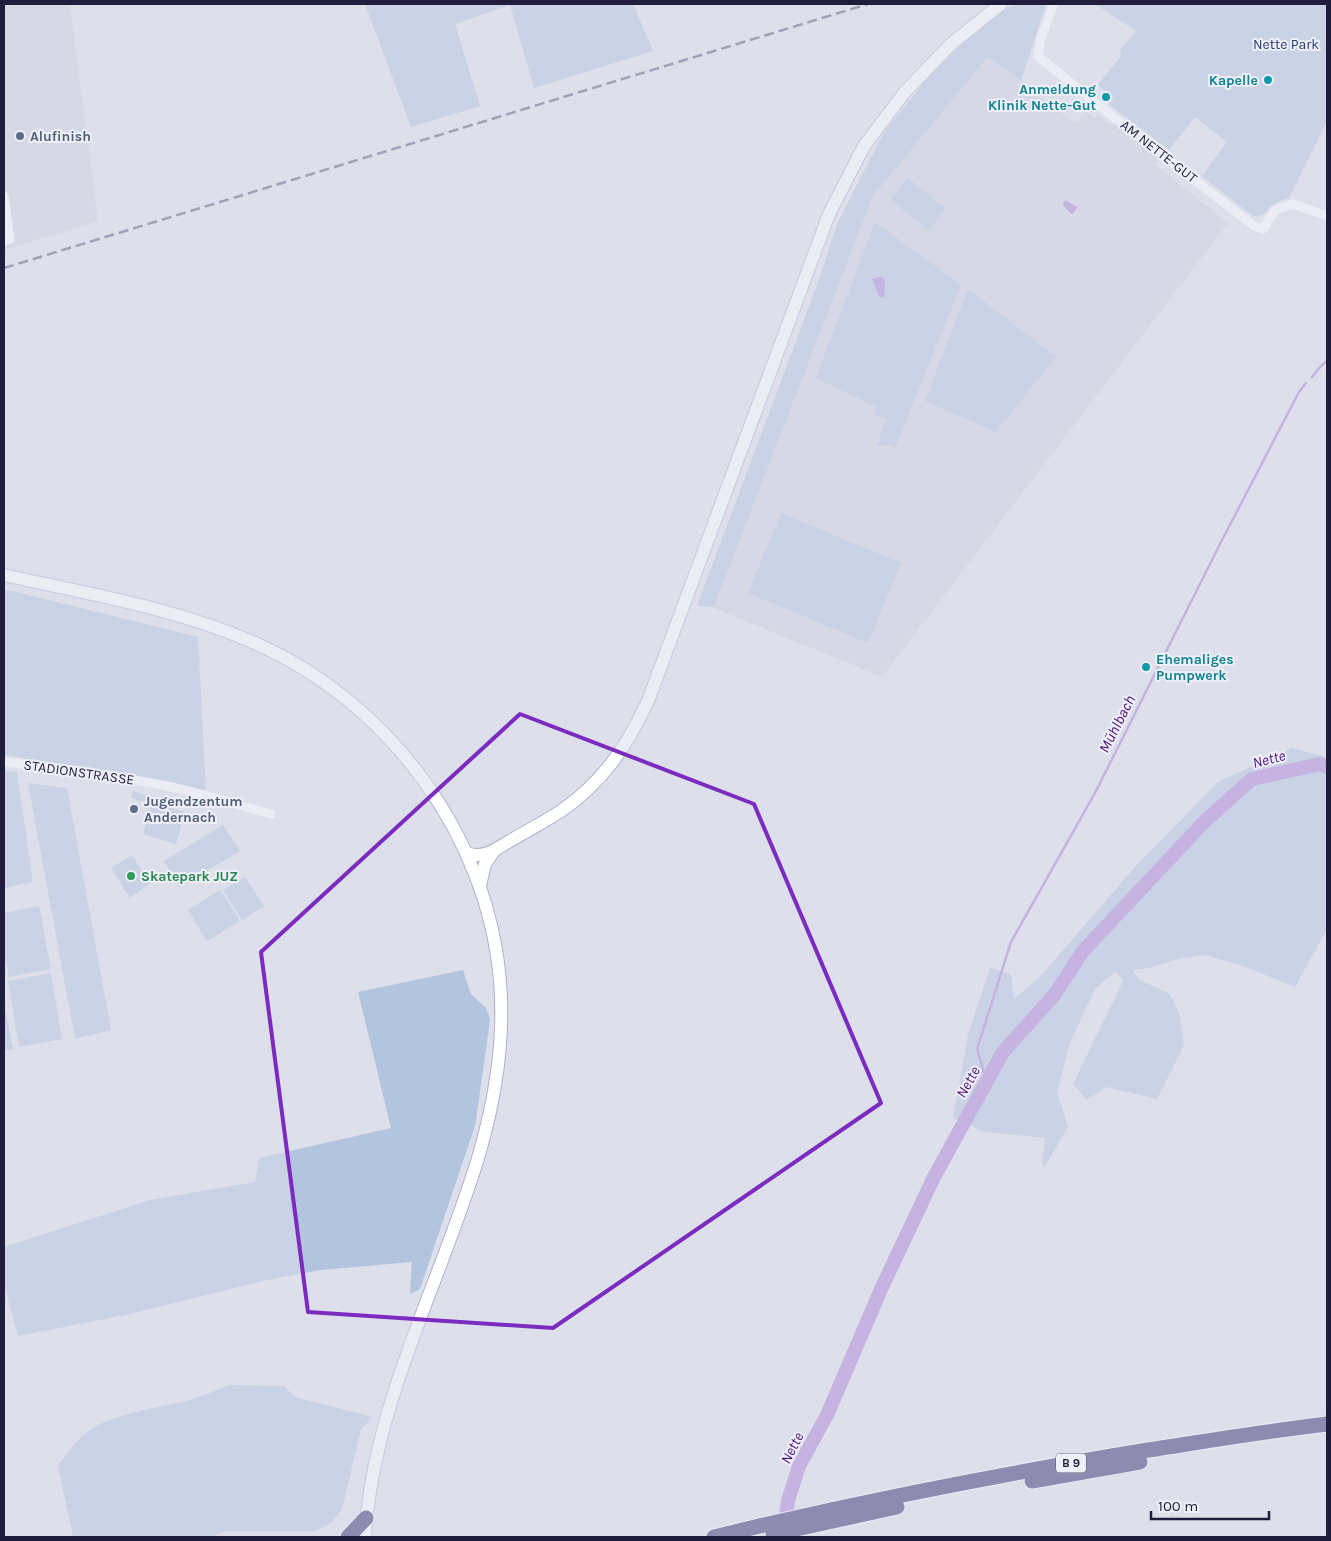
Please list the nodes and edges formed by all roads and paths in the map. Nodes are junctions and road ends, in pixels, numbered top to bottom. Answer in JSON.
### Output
{"nodes":[{"id":1,"x":1001,"y":4,"type":"edge"},
{"id":2,"x":1054,"y":4,"type":"edge"},
{"id":3,"x":4,"y":196,"type":"edge"},
{"id":4,"x":1327,"y":216,"type":"edge"},
{"id":5,"x":7,"y":240,"type":"edge"},
{"id":6,"x":4,"y":575,"type":"edge"},
{"id":7,"x":4,"y":762,"type":"edge"},
{"id":8,"x":271,"y":814,"type":"dead end"},
{"id":9,"x":514,"y":838,"type":"junction"},
{"id":10,"x":494,"y":851,"type":"junction"},
{"id":11,"x":466,"y":853,"type":"junction"},
{"id":12,"x":480,"y":888,"type":"junction"},
{"id":13,"x":1327,"y":1424,"type":"edge"},
{"id":14,"x":1327,"y":1434,"type":"edge"},
{"id":15,"x":366,"y":1518,"type":"junction"},
{"id":16,"x":819,"y":1518,"type":"junction"},
{"id":17,"x":348,"y":1537,"type":"edge"},
{"id":18,"x":365,"y":1537,"type":"edge"},
{"id":19,"x":714,"y":1537,"type":"edge"},
{"id":20,"x":759,"y":1537,"type":"edge"}],
"edges":[{"from":1,"to":9,"type":"main road"},
{"from":2,"to":4,"type":"street","name":"AM NETTE-GUT"},
{"from":3,"to":5,"type":"street"},
{"from":6,"to":11,"type":"main road"},
{"from":7,"to":8,"type":"street","name":"STADIONSTRASSE"},
{"from":9,"to":10,"type":"main road"},
{"from":9,"to":11,"type":"main road"},
{"from":10,"to":11,"type":"main road"},
{"from":10,"to":12,"type":"main road"},
{"from":11,"to":12,"type":"main road"},
{"from":12,"to":15,"type":"main road"},
{"from":13,"to":16,"type":"highway","number":"B 9"},
{"from":14,"to":16,"type":"highway","number":"B 9"},
{"from":15,"to":17,"type":"highway"},
{"from":15,"to":18,"type":"main road"},
{"from":16,"to":19,"type":"highway","number":"B 9"},
{"from":16,"to":20,"type":"highway","number":"B 9"}]}
